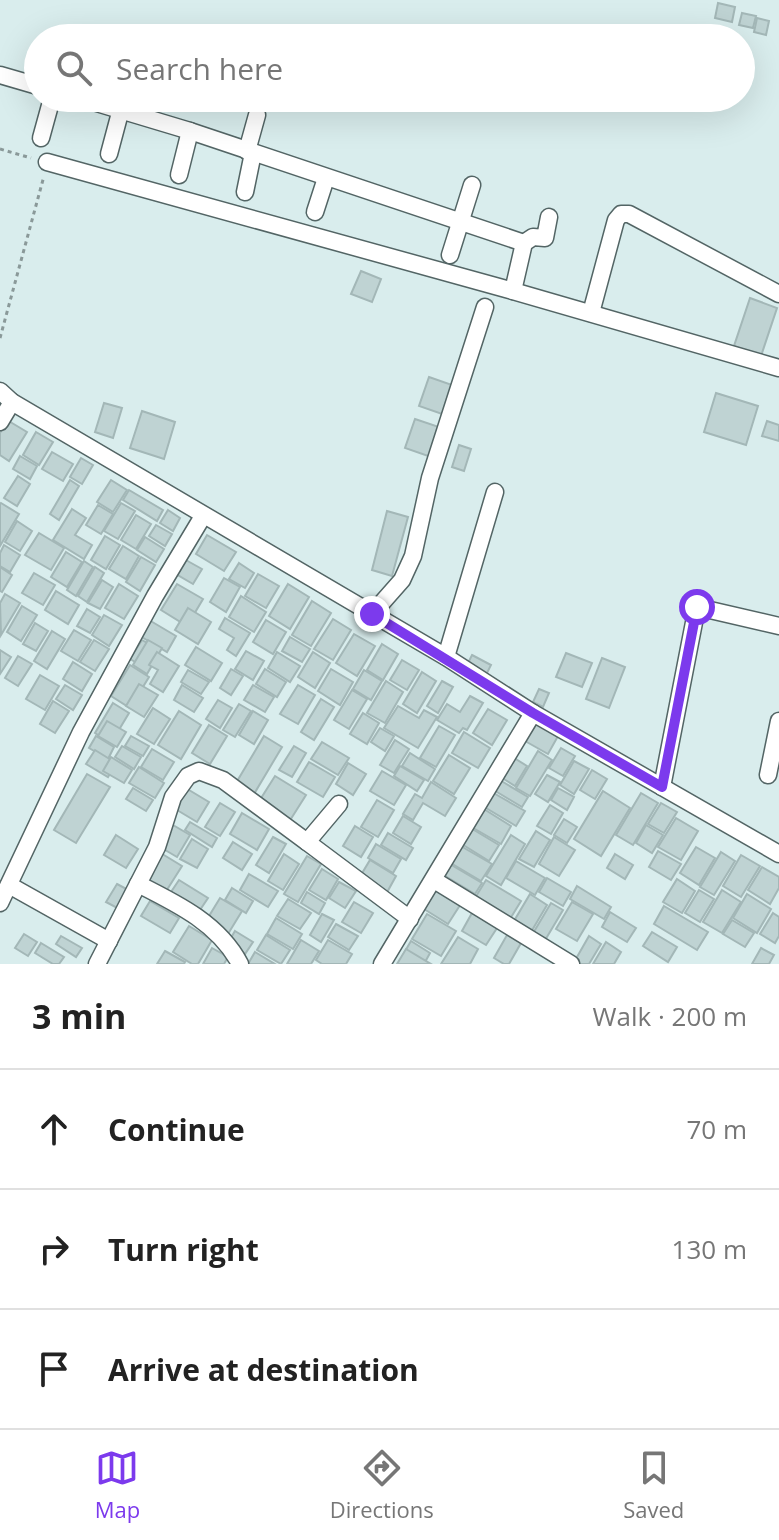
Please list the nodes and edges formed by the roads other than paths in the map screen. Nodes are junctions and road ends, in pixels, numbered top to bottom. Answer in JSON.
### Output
{"nodes":[{"id":1,"x":0,"y":75,"type":"edge"},
{"id":2,"x":24,"y":82,"type":"edge"},
{"id":3,"x":48,"y":112,"type":"edge"},
{"id":4,"x":120,"y":112,"type":"edge"},
{"id":5,"x":130,"y":112,"type":"edge"},
{"id":6,"x":257,"y":115,"type":"dead end"},
{"id":7,"x":190,"y":131,"type":"junction"},
{"id":8,"x":41,"y":138,"type":"dead end"},
{"id":9,"x":250,"y":152,"type":"junction"},
{"id":10,"x":109,"y":154,"type":"dead end"},
{"id":11,"x":47,"y":162,"type":"road end"},
{"id":12,"x":179,"y":175,"type":"dead end"},
{"id":13,"x":326,"y":178,"type":"junction"},
{"id":14,"x":472,"y":185,"type":"dead end"},
{"id":15,"x":245,"y":192,"type":"dead end"},
{"id":16,"x":315,"y":212,"type":"dead end"},
{"id":17,"x":549,"y":217,"type":"dead end"},
{"id":18,"x":460,"y":223,"type":"junction"},
{"id":19,"x":524,"y":243,"type":"junction"},
{"id":20,"x":450,"y":255,"type":"dead end"},
{"id":21,"x":513,"y":291,"type":"junction"},
{"id":22,"x":779,"y":294,"type":"edge"},
{"id":23,"x":485,"y":307,"type":"dead end"},
{"id":24,"x":591,"y":313,"type":"junction"},
{"id":25,"x":779,"y":368,"type":"edge"},
{"id":26,"x":6,"y":396,"type":"edge"},
{"id":27,"x":0,"y":422,"type":"edge"},
{"id":28,"x":495,"y":492,"type":"dead end"},
{"id":29,"x":203,"y":516,"type":"junction"},
{"id":30,"x":372,"y":614,"type":"junction"},
{"id":31,"x":779,"y":626,"type":"edge"},
{"id":32,"x":446,"y":657,"type":"junction"},
{"id":33,"x":533,"y":713,"type":"junction"},
{"id":34,"x":779,"y":721,"type":"edge"},
{"id":35,"x":768,"y":775,"type":"dead end"},
{"id":36,"x":662,"y":787,"type":"junction"},
{"id":37,"x":339,"y":804,"type":"dead end"},
{"id":38,"x":307,"y":842,"type":"junction"},
{"id":39,"x":779,"y":854,"type":"edge"},
{"id":40,"x":434,"y":880,"type":"junction"},
{"id":41,"x":138,"y":884,"type":"junction"},
{"id":42,"x":9,"y":885,"type":"junction"},
{"id":43,"x":0,"y":903,"type":"edge"},
{"id":44,"x":410,"y":919,"type":"junction"},
{"id":45,"x":109,"y":941,"type":"junction"},
{"id":46,"x":97,"y":964,"type":"edge"},
{"id":47,"x":240,"y":964,"type":"edge"},
{"id":48,"x":382,"y":964,"type":"edge"},
{"id":49,"x":571,"y":964,"type":"edge"}],
"edges":[{"from":1,"to":2,"type":"street"},
{"from":3,"to":8,"type":"street"},
{"from":4,"to":10,"type":"street"},
{"from":5,"to":7,"type":"street"},
{"from":6,"to":9,"type":"street"},
{"from":7,"to":9,"type":"street"},
{"from":7,"to":12,"type":"street"},
{"from":9,"to":13,"type":"street"},
{"from":9,"to":15,"type":"street"},
{"from":11,"to":21,"type":"street"},
{"from":13,"to":16,"type":"street"},
{"from":13,"to":18,"type":"street"},
{"from":14,"to":18,"type":"street"},
{"from":17,"to":19,"type":"street"},
{"from":18,"to":19,"type":"street"},
{"from":18,"to":20,"type":"street"},
{"from":19,"to":21,"type":"street"},
{"from":21,"to":24,"type":"street"},
{"from":22,"to":24,"type":"street"},
{"from":23,"to":30,"type":"street"},
{"from":24,"to":25,"type":"street"},
{"from":26,"to":27,"type":"street"},
{"from":26,"to":29,"type":"street"},
{"from":28,"to":32,"type":"street"},
{"from":29,"to":30,"type":"street"},
{"from":29,"to":42,"type":"street"},
{"from":30,"to":32,"type":"street"},
{"from":31,"to":36,"type":"street"},
{"from":32,"to":33,"type":"street"},
{"from":33,"to":36,"type":"street"},
{"from":33,"to":40,"type":"street"},
{"from":34,"to":35,"type":"street"},
{"from":36,"to":39,"type":"street"},
{"from":37,"to":38,"type":"street"},
{"from":38,"to":41,"type":"street"},
{"from":38,"to":44,"type":"street"},
{"from":40,"to":44,"type":"street"},
{"from":40,"to":49,"type":"street"},
{"from":41,"to":45,"type":"street"},
{"from":41,"to":47,"type":"street"},
{"from":42,"to":43,"type":"street"},
{"from":42,"to":45,"type":"street"},
{"from":44,"to":48,"type":"street"},
{"from":45,"to":46,"type":"street"}]}
